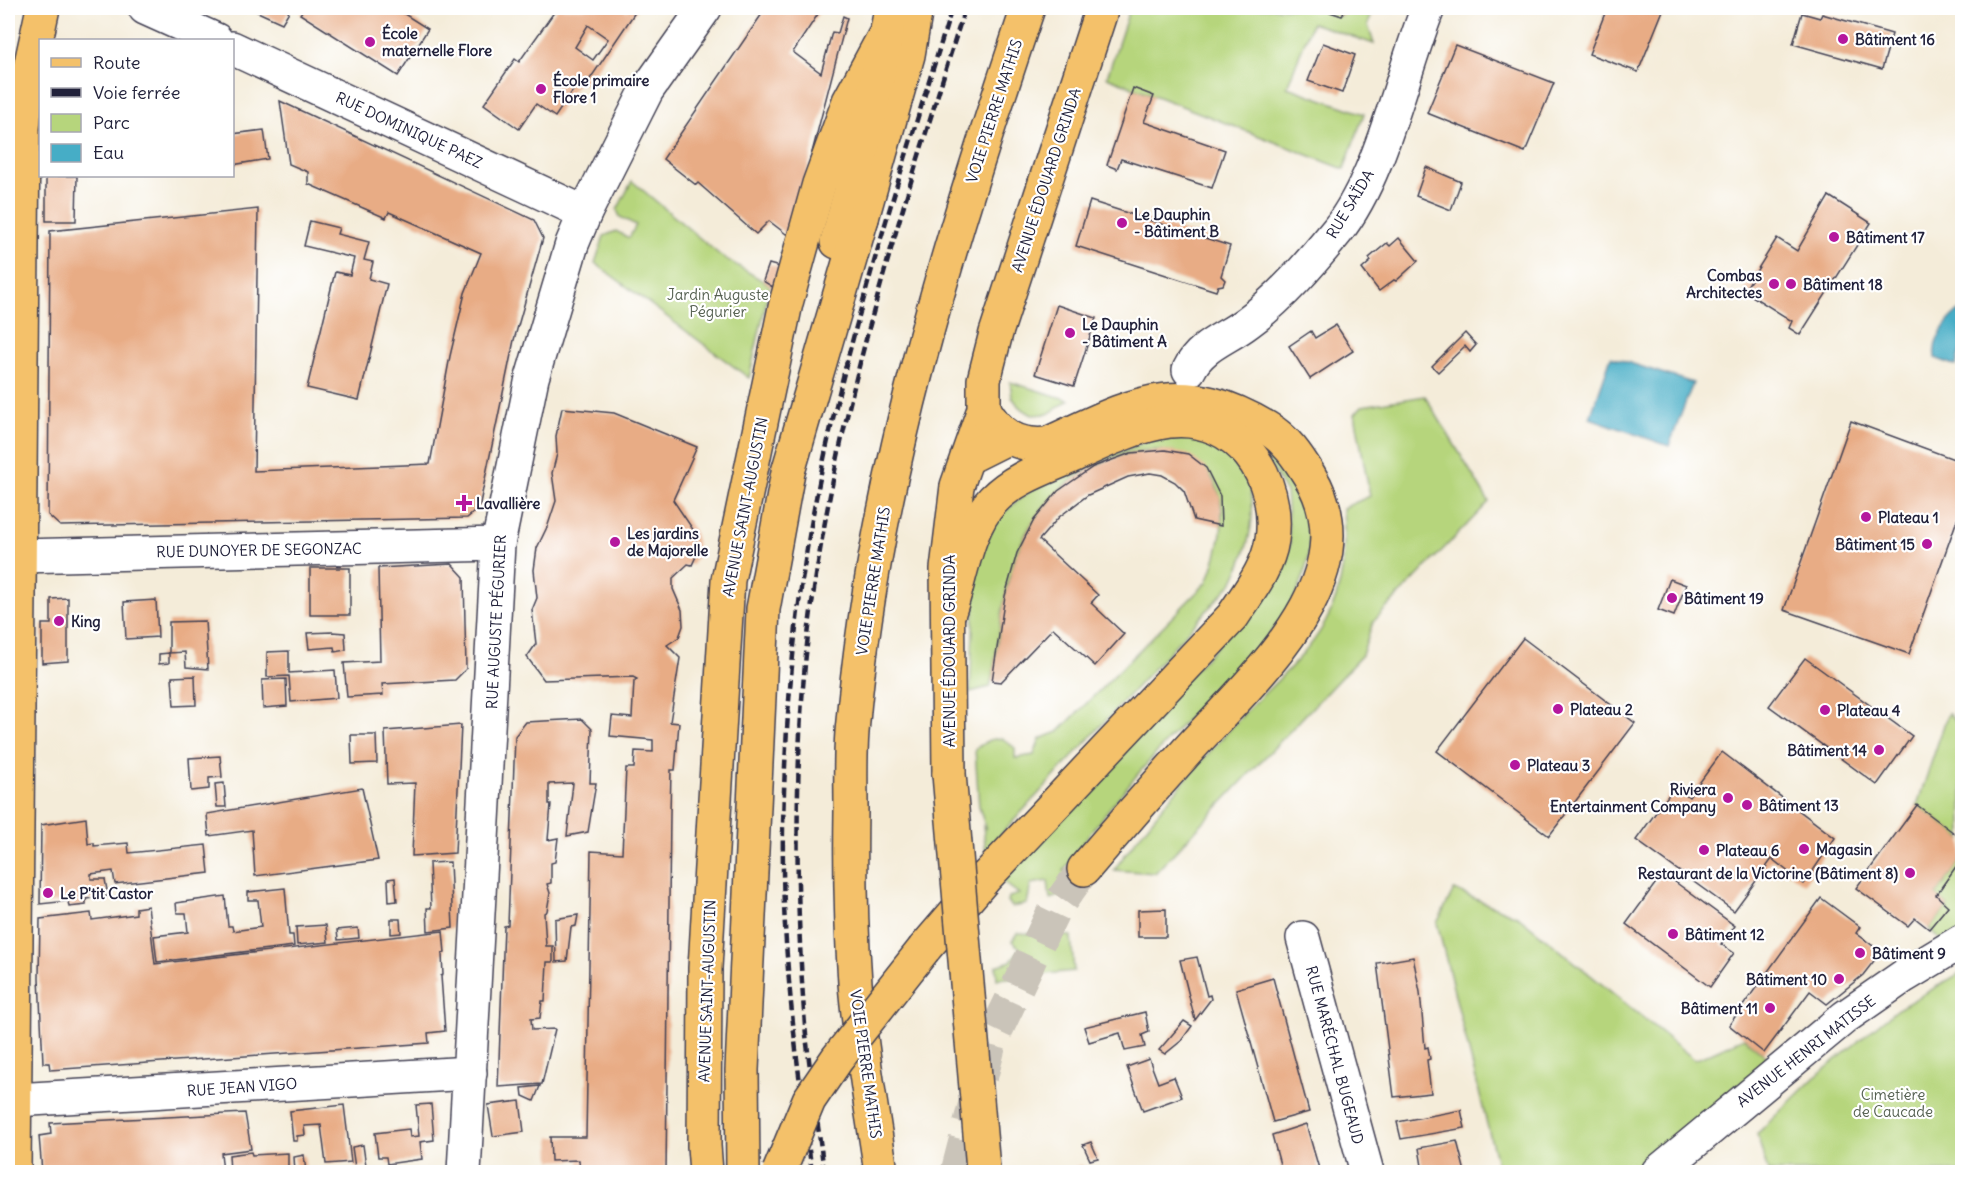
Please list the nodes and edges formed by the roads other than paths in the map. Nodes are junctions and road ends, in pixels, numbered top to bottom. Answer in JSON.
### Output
{"nodes":[{"id":1,"x":43,"y":8,"type":"edge"},
{"id":2,"x":146,"y":8,"type":"edge"},
{"id":3,"x":705,"y":8,"type":"edge"},
{"id":4,"x":916,"y":8,"type":"edge"},
{"id":5,"x":1029,"y":8,"type":"edge"},
{"id":6,"x":1102,"y":8,"type":"edge"},
{"id":7,"x":1418,"y":12,"type":"edge"},
{"id":8,"x":889,"y":19,"type":"edge"},
{"id":9,"x":214,"y":39,"type":"edge"},
{"id":10,"x":234,"y":49,"type":"edge"},
{"id":11,"x":585,"y":213,"type":"junction"},
{"id":12,"x":1189,"y":370,"type":"dead end"},
{"id":13,"x":984,"y":409,"type":"junction"},
{"id":14,"x":1007,"y":438,"type":"junction"},
{"id":15,"x":967,"y":458,"type":"junction"},
{"id":16,"x":788,"y":472,"type":"junction"},
{"id":17,"x":498,"y":544,"type":"junction"},
{"id":18,"x":14,"y":556,"type":"edge"},
{"id":19,"x":949,"y":612,"type":"junction"},
{"id":20,"x":1084,"y":869,"type":"tunnel mouth"},
{"id":21,"x":1303,"y":938,"type":"dead end"},
{"id":22,"x":1962,"y":941,"type":"edge"},
{"id":23,"x":470,"y":1073,"type":"junction"},
{"id":24,"x":15,"y":1100,"type":"junction"},
{"id":25,"x":983,"y":1171,"type":"edge"},
{"id":26,"x":14,"y":1173,"type":"edge"},
{"id":27,"x":464,"y":1173,"type":"edge"},
{"id":28,"x":706,"y":1173,"type":"edge"},
{"id":29,"x":743,"y":1173,"type":"edge"},
{"id":30,"x":779,"y":1173,"type":"edge"},
{"id":31,"x":881,"y":1173,"type":"edge"},
{"id":32,"x":1367,"y":1173,"type":"edge"},
{"id":33,"x":1658,"y":1173,"type":"edge"}],
"edges":[{"from":1,"to":18,"type":"main road"},
{"from":2,"to":9,"type":"street"},
{"from":3,"to":11,"type":"street","name":"RUE AUGUSTE PÉGURIER"},
{"from":4,"to":16,"type":"main road"},
{"from":5,"to":31,"type":"main road","name":"VOIE PIERRE MATHIS"},
{"from":6,"to":13,"type":"main road","name":"AVENUE ÉDOUARD GRINDA"},
{"from":7,"to":12,"type":"street","name":"RUE SAÏDA"},
{"from":8,"to":16,"type":"main road"},
{"from":8,"to":28,"type":"main road","name":"AVENUE SAINT-AUGUSTIN"},
{"from":10,"to":11,"type":"street","name":"RUE DOMINIQUE PAEZ"},
{"from":11,"to":17,"type":"street","name":"RUE AUGUSTE PÉGURIER"},
{"from":13,"to":14,"type":"main road"},
{"from":13,"to":15,"type":"main road","name":"AVENUE ÉDOUARD GRINDA"},
{"from":14,"to":15,"type":"main road"},
{"from":14,"to":20,"type":"main road"},
{"from":15,"to":19,"type":"main road","name":"AVENUE ÉDOUARD GRINDA"},
{"from":16,"to":29,"type":"main road"},
{"from":17,"to":18,"type":"street","name":"RUE DUNOYER DE SEGONZAC"},
{"from":17,"to":23,"type":"street","name":"RUE AUGUSTE PÉGURIER"},
{"from":18,"to":24,"type":"main road"},
{"from":19,"to":25,"type":"main road","name":"AVENUE ÉDOUARD GRINDA","bridge":true},
{"from":19,"to":30,"type":"main road","bridge":true},
{"from":21,"to":32,"type":"street","name":"RUE MARÉCHAL BUGEAUD"},
{"from":22,"to":33,"type":"street","name":"AVENUE HENRI MATISSE"},
{"from":23,"to":24,"type":"street","name":"RUE JEAN VIGO"},
{"from":23,"to":27,"type":"street","name":"RUE AUGUSTE PÉGURIER"},
{"from":24,"to":26,"type":"main road"}]}
